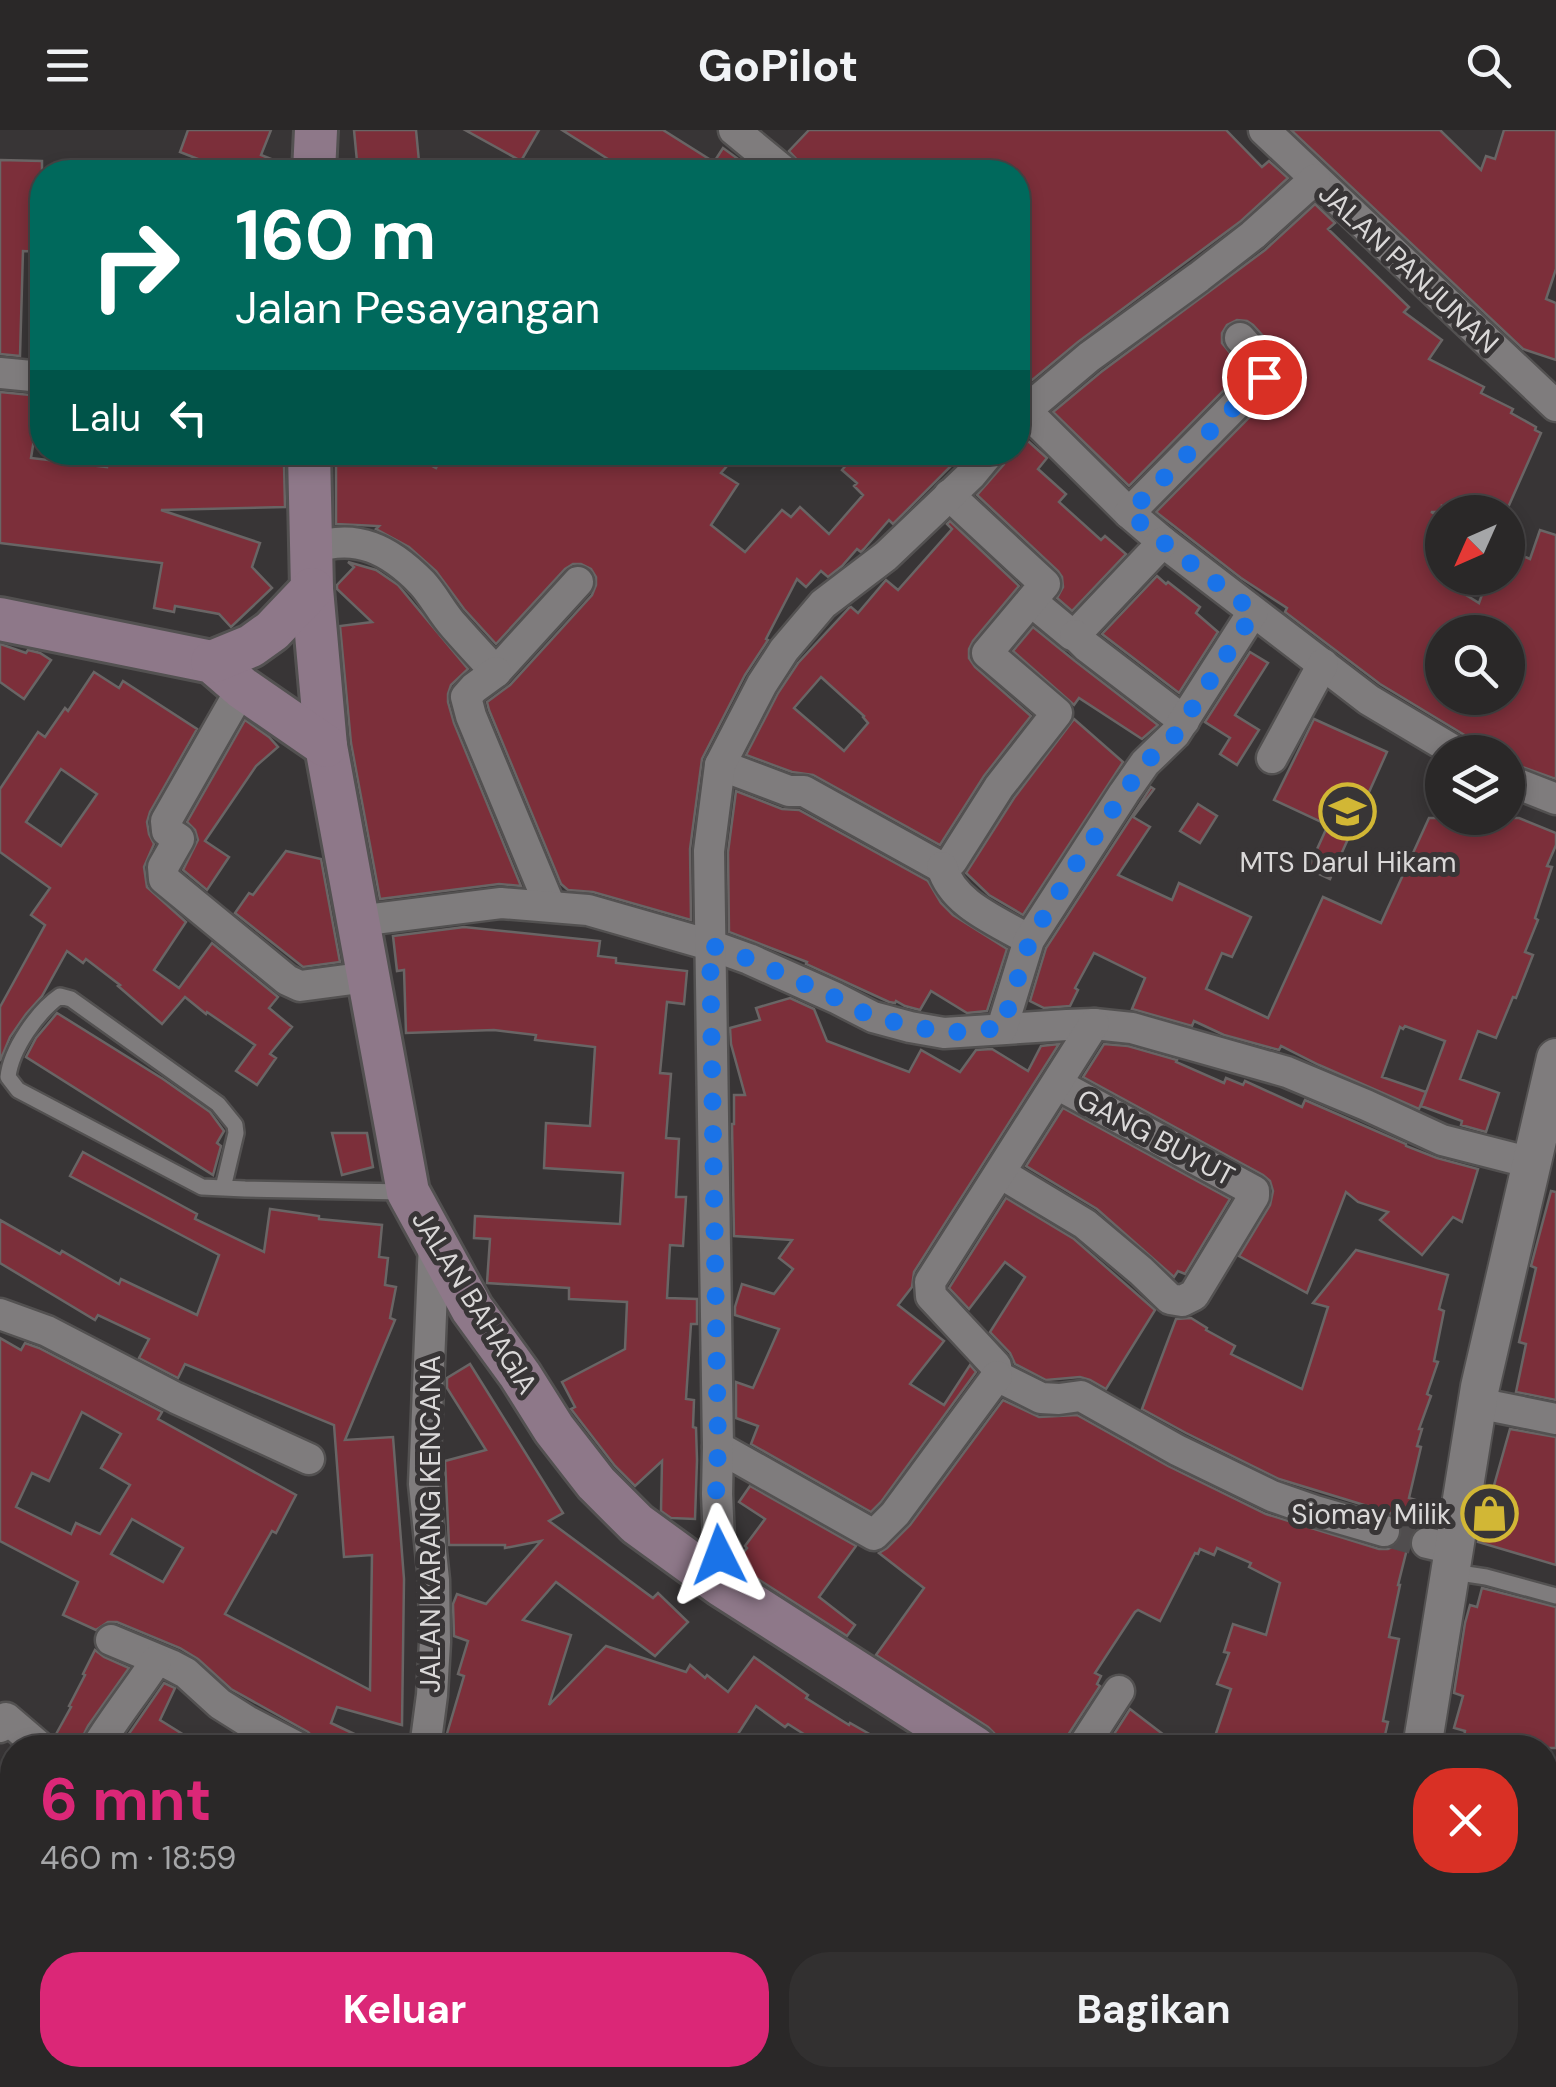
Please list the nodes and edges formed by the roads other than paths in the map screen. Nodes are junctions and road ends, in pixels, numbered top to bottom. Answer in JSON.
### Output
{"nodes":[{"id":1,"x":316,"y":130,"type":"edge"},
{"id":2,"x":734,"y":130,"type":"edge"},
{"id":3,"x":1264,"y":130,"type":"edge"},
{"id":4,"x":315,"y":160,"type":"edge"},
{"id":5,"x":770,"y":160,"type":"edge"},
{"id":6,"x":1315,"y":179,"type":"junction"},
{"id":7,"x":1240,"y":338,"type":"dead end"},
{"id":8,"x":0,"y":373,"type":"edge"},
{"id":9,"x":30,"y":376,"type":"edge"},
{"id":10,"x":1030,"y":403,"type":"edge"},
{"id":11,"x":1556,"y":406,"type":"edge"},
{"id":12,"x":1030,"y":420,"type":"edge"},
{"id":13,"x":309,"y":465,"type":"edge"},
{"id":14,"x":978,"y":465,"type":"edge"},
{"id":15,"x":950,"y":495,"type":"junction"},
{"id":16,"x":1129,"y":513,"type":"junction"},
{"id":17,"x":1163,"y":542,"type":"junction"},
{"id":18,"x":311,"y":569,"type":"junction"},
{"id":19,"x":578,"y":582,"type":"dead end"},
{"id":20,"x":1031,"y":601,"type":"junction"},
{"id":21,"x":1254,"y":612,"type":"junction"},
{"id":22,"x":0,"y":618,"type":"edge"},
{"id":23,"x":1076,"y":635,"type":"junction"},
{"id":24,"x":1324,"y":664,"type":"junction"},
{"id":25,"x":496,"y":672,"type":"junction"},
{"id":26,"x":227,"y":675,"type":"junction"},
{"id":27,"x":1184,"y":721,"type":"junction"},
{"id":28,"x":1428,"y":735,"type":"edge"},
{"id":29,"x":326,"y":746,"type":"junction"},
{"id":30,"x":1272,"y":758,"type":"dead end"},
{"id":31,"x":720,"y":764,"type":"junction"},
{"id":32,"x":1525,"y":787,"type":"edge"},
{"id":33,"x":1556,"y":799,"type":"edge"},
{"id":34,"x":942,"y":867,"type":"junction"},
{"id":35,"x":550,"y":906,"type":"junction"},
{"id":36,"x":358,"y":921,"type":"junction"},
{"id":37,"x":1030,"y":940,"type":"junction"},
{"id":38,"x":710,"y":945,"type":"junction"},
{"id":39,"x":368,"y":977,"type":"junction"},
{"id":40,"x":1094,"y":1024,"type":"junction"},
{"id":41,"x":1002,"y":1028,"type":"junction"},
{"id":42,"x":1556,"y":1058,"type":"edge"},
{"id":43,"x":1057,"y":1084,"type":"junction"},
{"id":44,"x":1551,"y":1104,"type":"edge"},
{"id":45,"x":1532,"y":1163,"type":"junction"},
{"id":46,"x":1000,"y":1174,"type":"junction"},
{"id":47,"x":223,"y":1188,"type":"junction"},
{"id":48,"x":408,"y":1192,"type":"junction"},
{"id":49,"x":434,"y":1240,"type":"junction"},
{"id":50,"x":0,"y":1314,"type":"edge"},
{"id":51,"x":997,"y":1376,"type":"junction"},
{"id":52,"x":1477,"y":1403,"type":"junction"},
{"id":53,"x":1556,"y":1420,"type":"edge"},
{"id":54,"x":718,"y":1446,"type":"junction"},
{"id":55,"x":309,"y":1459,"type":"dead end"},
{"id":56,"x":1384,"y":1531,"type":"tunnel mouth"},
{"id":57,"x":1443,"y":1554,"type":"junction"},
{"id":58,"x":721,"y":1586,"type":"junction"},
{"id":59,"x":1556,"y":1596,"type":"edge"},
{"id":60,"x":112,"y":1640,"type":"dead end"},
{"id":61,"x":156,"y":1660,"type":"junction"},
{"id":62,"x":1119,"y":1691,"type":"dead end"},
{"id":63,"x":0,"y":1726,"type":"edge"},
{"id":64,"x":26,"y":1735,"type":"edge"},
{"id":65,"x":105,"y":1735,"type":"edge"},
{"id":66,"x":272,"y":1735,"type":"edge"},
{"id":67,"x":427,"y":1735,"type":"edge"},
{"id":68,"x":954,"y":1735,"type":"edge"},
{"id":69,"x":1090,"y":1735,"type":"edge"},
{"id":70,"x":1423,"y":1735,"type":"edge"}],
"edges":[{"from":1,"to":4,"type":"main road"},
{"from":2,"to":5,"type":"street"},
{"from":3,"to":6,"type":"street","name":"JALAN PANJUNAN"},
{"from":6,"to":10,"type":"street"},
{"from":6,"to":11,"type":"street","name":"JALAN PANJUNAN"},
{"from":7,"to":16,"type":"street"},
{"from":8,"to":9,"type":"street"},
{"from":12,"to":16,"type":"street"},
{"from":13,"to":18,"type":"main road","name":"JALAN BAHAGIA"},
{"from":14,"to":15,"type":"street"},
{"from":15,"to":20,"type":"street"},
{"from":15,"to":31,"type":"street"},
{"from":16,"to":17,"type":"street"},
{"from":17,"to":21,"type":"street"},
{"from":17,"to":23,"type":"street"},
{"from":18,"to":25,"type":"street"},
{"from":18,"to":26,"type":"main road"},
{"from":18,"to":29,"type":"main road","name":"JALAN BAHAGIA"},
{"from":19,"to":25,"type":"street"},
{"from":20,"to":23,"type":"street"},
{"from":20,"to":34,"type":"street"},
{"from":21,"to":24,"type":"street"},
{"from":21,"to":27,"type":"street"},
{"from":22,"to":26,"type":"main road"},
{"from":23,"to":27,"type":"street"},
{"from":24,"to":28,"type":"street"},
{"from":24,"to":30,"type":"street"},
{"from":25,"to":35,"type":"street"},
{"from":26,"to":29,"type":"main road"},
{"from":26,"to":39,"type":"street"},
{"from":27,"to":37,"type":"street"},
{"from":29,"to":36,"type":"main road","name":"JALAN BAHAGIA"},
{"from":31,"to":34,"type":"street"},
{"from":31,"to":38,"type":"street"},
{"from":32,"to":33,"type":"street"},
{"from":34,"to":37,"type":"street"},
{"from":35,"to":36,"type":"street"},
{"from":35,"to":38,"type":"street"},
{"from":36,"to":39,"type":"main road","name":"JALAN BAHAGIA"},
{"from":37,"to":41,"type":"street"},
{"from":38,"to":41,"type":"street"},
{"from":38,"to":54,"type":"street"},
{"from":39,"to":48,"type":"main road","name":"JALAN BAHAGIA"},
{"from":40,"to":41,"type":"street"},
{"from":40,"to":43,"type":"street"},
{"from":40,"to":45,"type":"street"},
{"from":42,"to":44,"type":"street"},
{"from":43,"to":46,"type":"street"},
{"from":43,"to":46,"type":"street","name":"GANG BUYUT"},
{"from":44,"to":45,"type":"street"},
{"from":45,"to":52,"type":"street"},
{"from":46,"to":51,"type":"street"},
{"from":47,"to":47,"type":"lane"},
{"from":47,"to":48,"type":"lane"},
{"from":48,"to":49,"type":"main road","name":"JALAN BAHAGIA"},
{"from":49,"to":58,"type":"main road","name":"JALAN BAHAGIA"},
{"from":49,"to":67,"type":"street","name":"JALAN KARANG KENCANA"},
{"from":50,"to":55,"type":"street"},
{"from":51,"to":54,"type":"street"},
{"from":51,"to":56,"type":"street"},
{"from":52,"to":53,"type":"street"},
{"from":52,"to":57,"type":"street"},
{"from":54,"to":58,"type":"street"},
{"from":57,"to":59,"type":"lane"},
{"from":57,"to":70,"type":"street"},
{"from":58,"to":68,"type":"main road","name":"JALAN BAHAGIA"},
{"from":60,"to":61,"type":"street"},
{"from":61,"to":65,"type":"street"},
{"from":61,"to":66,"type":"street"},
{"from":62,"to":69,"type":"street"},
{"from":63,"to":64,"type":"street"}]}
